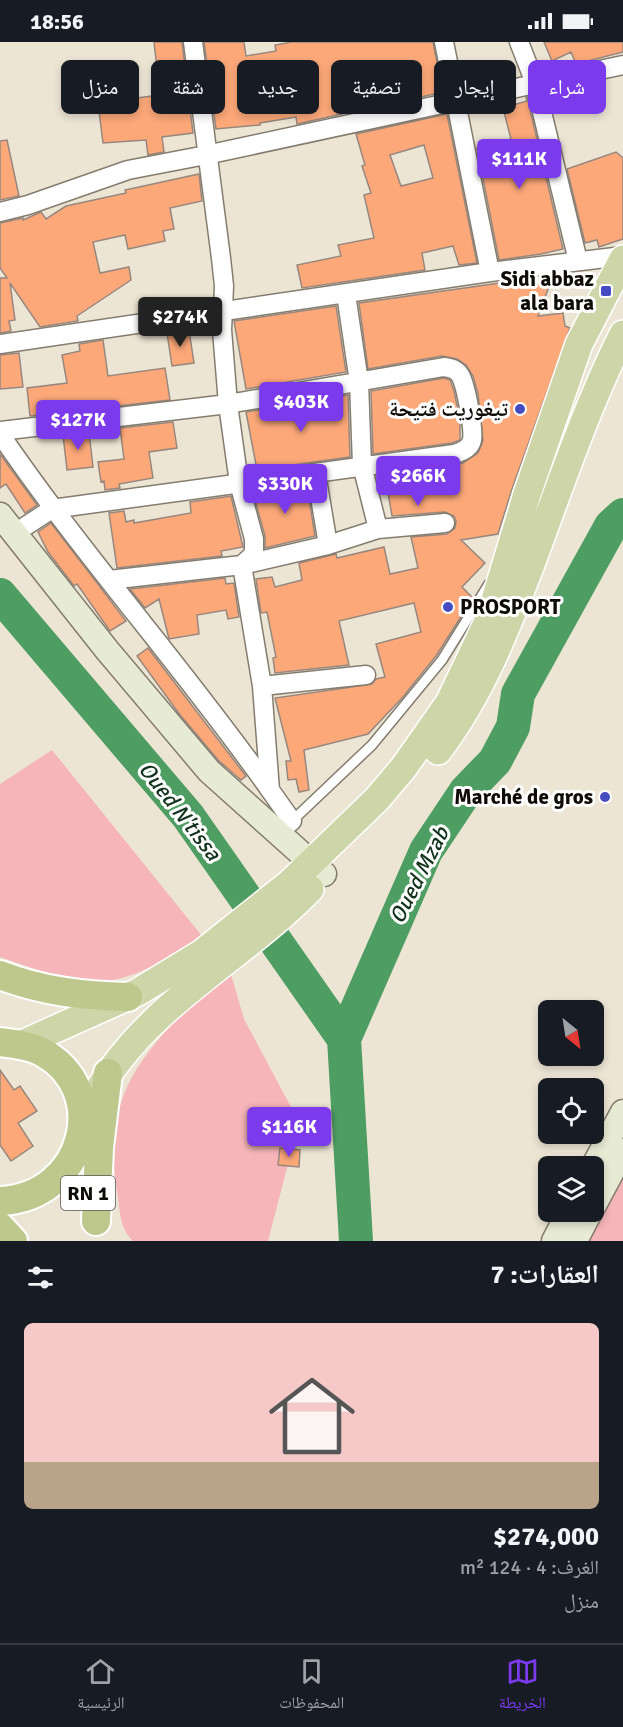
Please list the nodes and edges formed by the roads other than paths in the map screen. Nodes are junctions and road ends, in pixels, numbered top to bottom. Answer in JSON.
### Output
{"nodes":[{"id":1,"x":193,"y":42,"type":"edge"},
{"id":2,"x":444,"y":42,"type":"edge"},
{"id":3,"x":519,"y":42,"type":"edge"},
{"id":4,"x":448,"y":60,"type":"edge"},
{"id":5,"x":528,"y":65,"type":"edge"},
{"id":6,"x":623,"y":65,"type":"edge"},
{"id":7,"x":606,"y":68,"type":"edge"},
{"id":8,"x":434,"y":104,"type":"edge"},
{"id":9,"x":459,"y":114,"type":"edge"},
{"id":10,"x":542,"y":114,"type":"edge"},
{"id":11,"x":206,"y":155,"type":"junction"},
{"id":12,"x":0,"y":212,"type":"edge"},
{"id":13,"x":623,"y":258,"type":"edge"},
{"id":14,"x":578,"y":261,"type":"junction"},
{"id":15,"x":490,"y":272,"type":"junction"},
{"id":16,"x":346,"y":294,"type":"junction"},
{"id":17,"x":222,"y":312,"type":"junction"},
{"id":18,"x":623,"y":334,"type":"edge"},
{"id":19,"x":0,"y":344,"type":"edge"},
{"id":20,"x":359,"y":382,"type":"junction"},
{"id":21,"x":228,"y":404,"type":"junction"},
{"id":22,"x":0,"y":433,"type":"edge"},
{"id":23,"x":362,"y":465,"type":"junction"},
{"id":24,"x":316,"y":472,"type":"junction"},
{"id":25,"x":239,"y":483,"type":"junction"},
{"id":26,"x":52,"y":509,"type":"junction"},
{"id":27,"x":0,"y":514,"type":"edge"},
{"id":28,"x":445,"y":523,"type":"dead end"},
{"id":29,"x":378,"y":530,"type":"junction"},
{"id":30,"x":15,"y":533,"type":"junction"},
{"id":31,"x":328,"y":545,"type":"junction"},
{"id":32,"x":511,"y":548,"type":"junction"},
{"id":33,"x":242,"y":565,"type":"junction"},
{"id":34,"x":109,"y":580,"type":"junction"},
{"id":35,"x":366,"y":675,"type":"dead end"},
{"id":36,"x":262,"y":686,"type":"junction"},
{"id":37,"x":270,"y":790,"type":"junction"},
{"id":38,"x":285,"y":827,"type":"junction"},
{"id":39,"x":317,"y":868,"type":"junction"},
{"id":40,"x":223,"y":950,"type":"junction"},
{"id":41,"x":0,"y":975,"type":"edge"},
{"id":42,"x":128,"y":997,"type":"junction"},
{"id":43,"x":11,"y":1043,"type":"edge"},
{"id":44,"x":108,"y":1074,"type":"junction"},
{"id":45,"x":623,"y":1112,"type":"edge"},
{"id":46,"x":81,"y":1131,"type":"junction"},
{"id":47,"x":623,"y":1151,"type":"edge"},
{"id":48,"x":599,"y":1156,"type":"edge"},
{"id":49,"x":604,"y":1186,"type":"edge"},
{"id":50,"x":8,"y":1201,"type":"edge"},
{"id":51,"x":564,"y":1222,"type":"edge"},
{"id":52,"x":584,"y":1222,"type":"edge"},
{"id":53,"x":0,"y":1226,"type":"edge"},
{"id":54,"x":99,"y":1231,"type":"edge"},
{"id":55,"x":13,"y":1241,"type":"edge"},
{"id":56,"x":554,"y":1241,"type":"edge"},
{"id":57,"x":574,"y":1241,"type":"edge"}],
"edges":[{"from":1,"to":11,"type":"street"},
{"from":2,"to":4,"type":"street"},
{"from":3,"to":5,"type":"street"},
{"from":6,"to":7,"type":"street"},
{"from":8,"to":11,"type":"street"},
{"from":9,"to":15,"type":"street"},
{"from":10,"to":14,"type":"street"},
{"from":11,"to":12,"type":"street"},
{"from":11,"to":17,"type":"street"},
{"from":13,"to":14,"type":"street"},
{"from":13,"to":32,"type":"main road"},
{"from":14,"to":15,"type":"street"},
{"from":15,"to":16,"type":"street"},
{"from":16,"to":17,"type":"street"},
{"from":16,"to":20,"type":"street"},
{"from":17,"to":19,"type":"street"},
{"from":17,"to":21,"type":"street"},
{"from":18,"to":39,"type":"main road"},
{"from":20,"to":21,"type":"street"},
{"from":20,"to":23,"type":"street"},
{"from":20,"to":23,"type":"street"},
{"from":21,"to":22,"type":"street"},
{"from":21,"to":25,"type":"street"},
{"from":22,"to":26,"type":"street"},
{"from":23,"to":24,"type":"street"},
{"from":23,"to":29,"type":"street"},
{"from":24,"to":25,"type":"street"},
{"from":24,"to":31,"type":"street"},
{"from":25,"to":26,"type":"street"},
{"from":25,"to":33,"type":"street"},
{"from":26,"to":30,"type":"street"},
{"from":26,"to":34,"type":"street"},
{"from":27,"to":30,"type":"main road"},
{"from":28,"to":29,"type":"street"},
{"from":29,"to":31,"type":"street"},
{"from":30,"to":38,"type":"main road"},
{"from":31,"to":33,"type":"street"},
{"from":32,"to":38,"type":"lane"},
{"from":32,"to":39,"type":"main road"},
{"from":33,"to":34,"type":"street"},
{"from":33,"to":36,"type":"street"},
{"from":34,"to":37,"type":"street"},
{"from":35,"to":36,"type":"street"},
{"from":36,"to":37,"type":"street"},
{"from":37,"to":38,"type":"street"},
{"from":38,"to":39,"type":"main road"},
{"from":39,"to":40,"type":"main road"},
{"from":40,"to":42,"type":"main road"},
{"from":40,"to":44,"type":"main road"},
{"from":41,"to":42,"type":"highway"},
{"from":42,"to":43,"type":"main road"},
{"from":43,"to":46,"type":"highway"},
{"from":44,"to":46,"type":"main road"},
{"from":44,"to":54,"type":"highway"},
{"from":45,"to":48,"type":"main road"},
{"from":46,"to":50,"type":"highway"},
{"from":46,"to":54,"type":"highway","number":"RN 1"},
{"from":47,"to":49,"type":"main road"},
{"from":50,"to":53,"type":"main road"},
{"from":51,"to":56,"type":"main road"},
{"from":52,"to":57,"type":"main road"},
{"from":53,"to":55,"type":"highway"}]}
